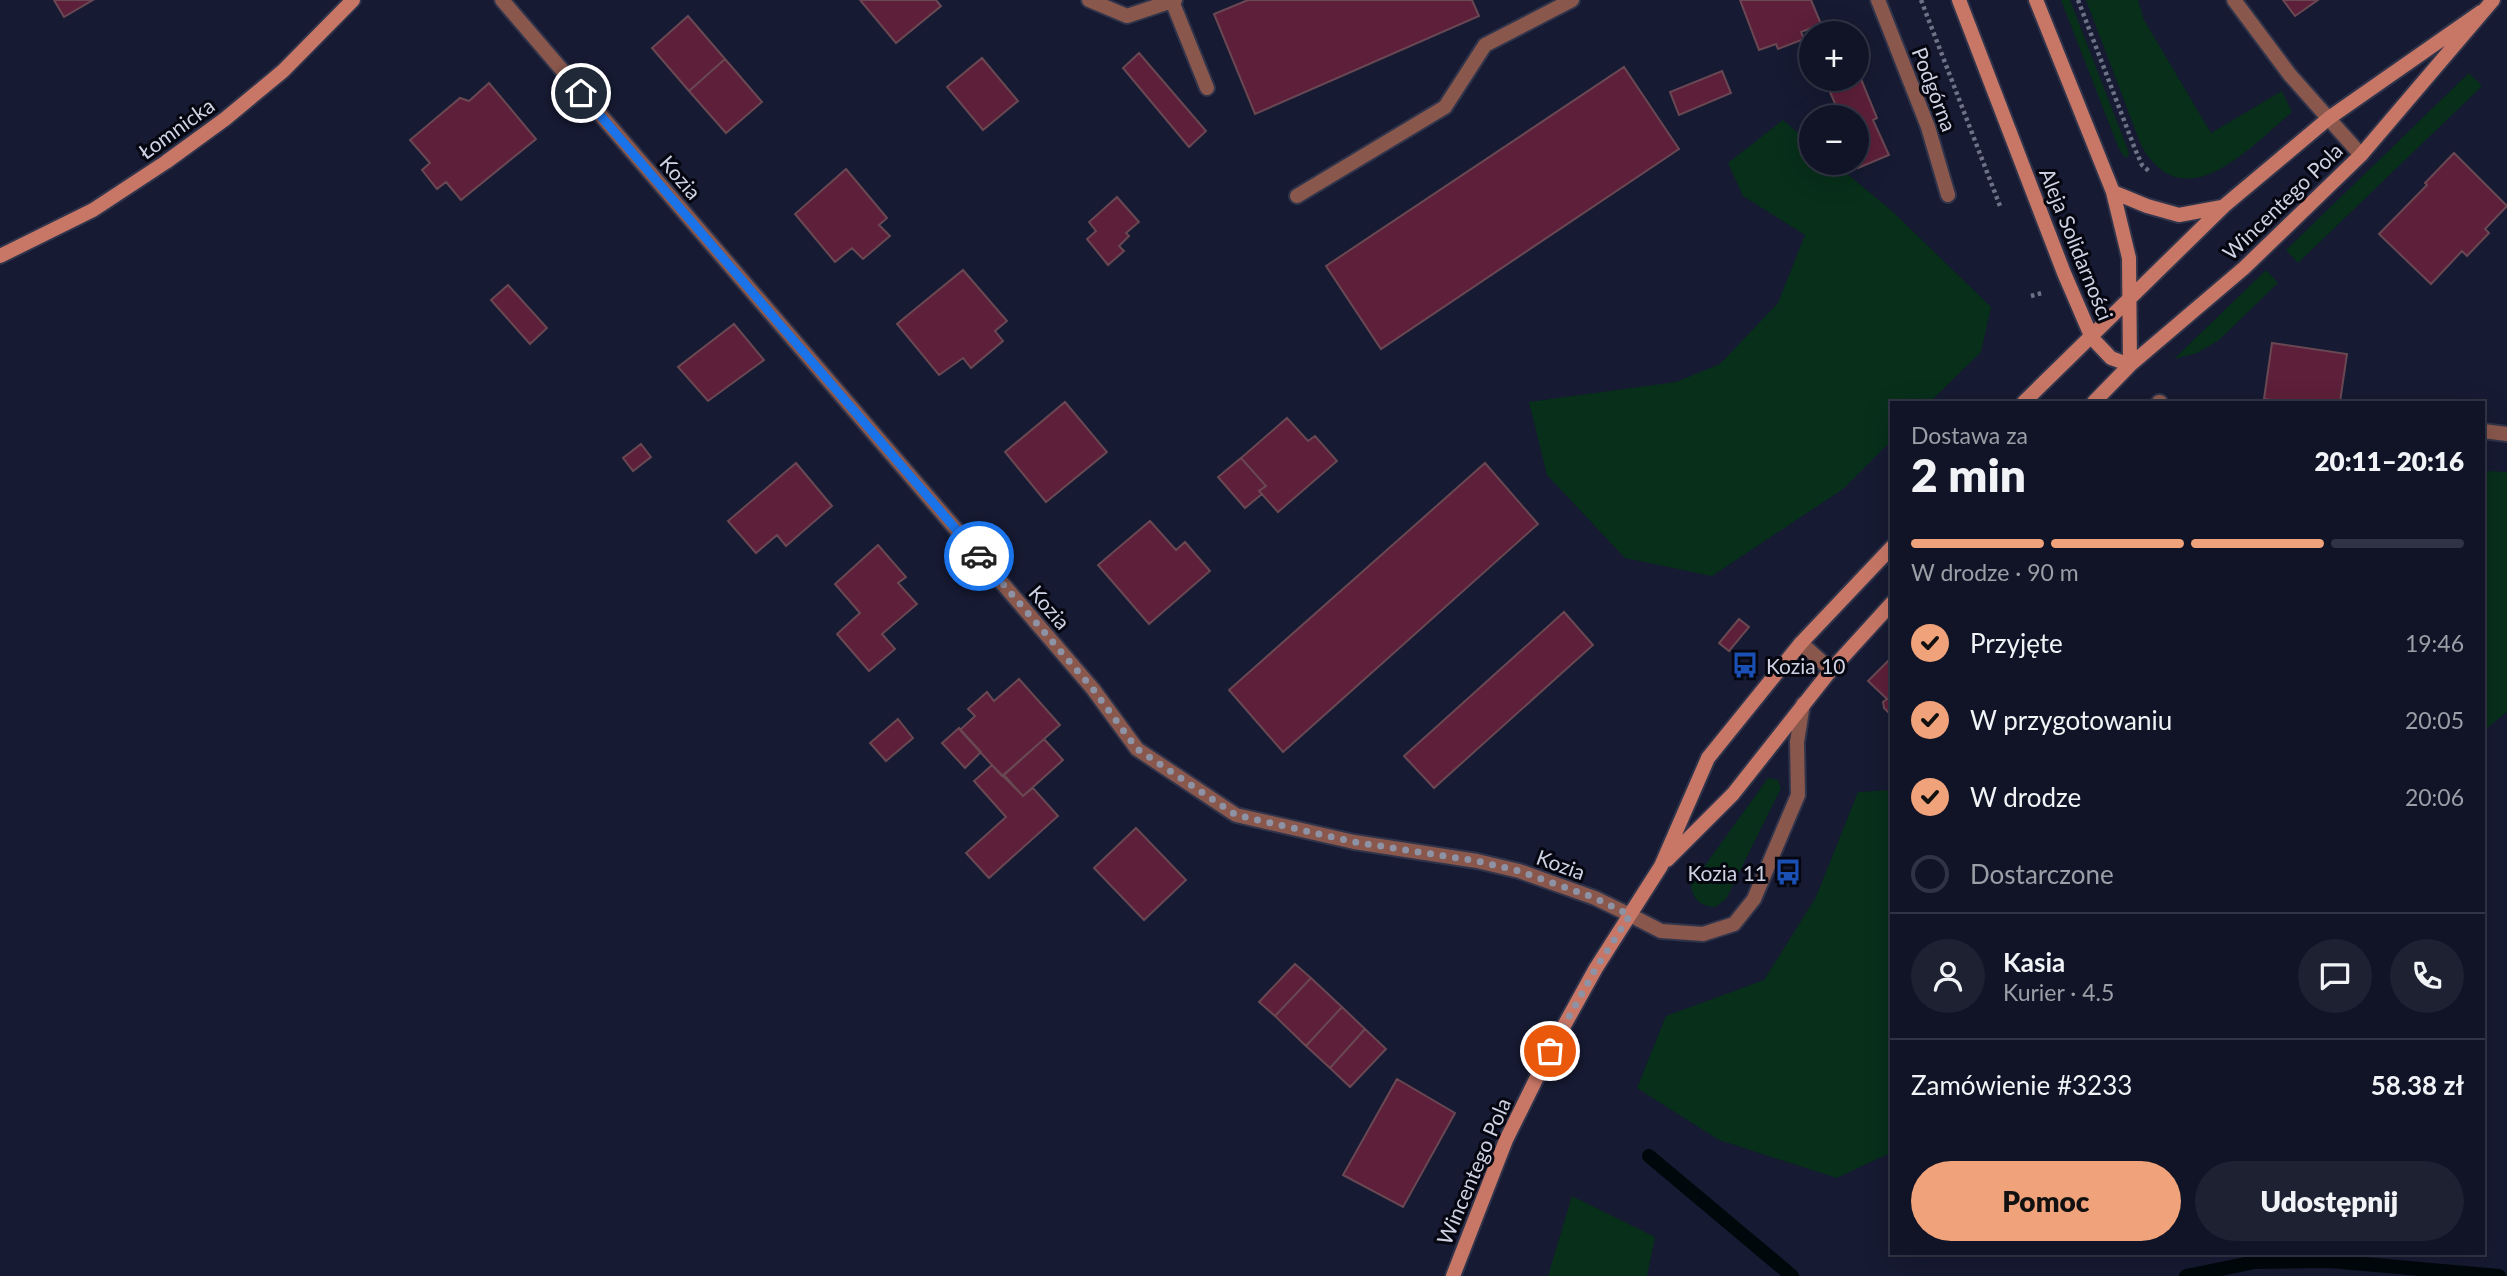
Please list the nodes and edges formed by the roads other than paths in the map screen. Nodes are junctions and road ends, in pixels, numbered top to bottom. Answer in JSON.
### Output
{"nodes":[{"id":1,"x":354,"y":0,"type":"edge"},
{"id":2,"x":502,"y":0,"type":"edge"},
{"id":3,"x":1089,"y":0,"type":"edge"},
{"id":4,"x":1572,"y":0,"type":"edge"},
{"id":5,"x":1878,"y":0,"type":"edge"},
{"id":6,"x":1959,"y":0,"type":"edge"},
{"id":7,"x":2036,"y":0,"type":"edge"},
{"id":8,"x":2234,"y":0,"type":"edge"},
{"id":9,"x":2493,"y":0,"type":"edge"},
{"id":10,"x":1174,"y":1,"type":"edge"},
{"id":11,"x":2481,"y":12,"type":"junction"},
{"id":12,"x":1207,"y":88,"type":"dead end"},
{"id":13,"x":2329,"y":118,"type":"junction"},
{"id":14,"x":2361,"y":155,"type":"junction"},
{"id":15,"x":2113,"y":192,"type":"junction"},
{"id":16,"x":1948,"y":195,"type":"dead end"},
{"id":17,"x":1297,"y":196,"type":"dead end"},
{"id":18,"x":2224,"y":206,"type":"junction"},
{"id":19,"x":0,"y":256,"type":"edge"},
{"id":20,"x":2131,"y":299,"type":"junction"},
{"id":21,"x":2092,"y":338,"type":"junction"},
{"id":22,"x":2130,"y":365,"type":"junction"},
{"id":23,"x":2025,"y":401,"type":"edge"},
{"id":24,"x":2095,"y":401,"type":"edge"},
{"id":25,"x":2485,"y":432,"type":"edge"},
{"id":26,"x":2507,"y":434,"type":"edge"},
{"id":27,"x":1890,"y":549,"type":"edge"},
{"id":28,"x":1890,"y":605,"type":"edge"},
{"id":29,"x":1801,"y":643,"type":"junction"},
{"id":30,"x":1831,"y":670,"type":"junction"},
{"id":31,"x":1803,"y":704,"type":"junction"},
{"id":32,"x":1661,"y":866,"type":"junction"},
{"id":33,"x":1630,"y":915,"type":"junction"},
{"id":34,"x":1453,"y":1276,"type":"edge"}],
"edges":[{"from":1,"to":19,"type":"main road","name":"Łomnicka"},
{"from":2,"to":33,"type":"street","name":"Kozia"},
{"from":3,"to":10,"type":"street"},
{"from":4,"to":17,"type":"street"},
{"from":5,"to":16,"type":"street","name":"Podgórna"},
{"from":6,"to":21,"type":"main road","name":"Aleja Solidarności"},
{"from":7,"to":15,"type":"main road","name":"Aleja Solidarności"},
{"from":8,"to":13,"type":"street"},
{"from":9,"to":11,"type":"main road","name":"Wincentego Pola"},
{"from":10,"to":12,"type":"street"},
{"from":11,"to":13,"type":"main road","name":"Wincentego Pola"},
{"from":11,"to":14,"type":"main road","name":"Wincentego Pola"},
{"from":13,"to":14,"type":"street"},
{"from":13,"to":18,"type":"main road","name":"Wincentego Pola"},
{"from":14,"to":22,"type":"main road","name":"Wincentego Pola"},
{"from":15,"to":18,"type":"main road","name":"Wincentego Pola"},
{"from":15,"to":20,"type":"main road","name":"Aleja Solidarności"},
{"from":18,"to":20,"type":"main road","name":"Wincentego Pola"},
{"from":20,"to":21,"type":"main road","name":"Wincentego Pola"},
{"from":20,"to":22,"type":"main road","name":"Aleja Solidarności"},
{"from":21,"to":22,"type":"main road","name":"Aleja Solidarności"},
{"from":21,"to":23,"type":"main road","name":"Wincentego Pola"},
{"from":22,"to":24,"type":"main road","name":"Wincentego Pola"},
{"from":25,"to":26,"type":"street"},
{"from":27,"to":29,"type":"main road","name":"Wincentego Pola"},
{"from":28,"to":30,"type":"main road","name":"Wincentego Pola"},
{"from":29,"to":30,"type":"street"},
{"from":29,"to":32,"type":"main road","name":"Wincentego Pola"},
{"from":30,"to":31,"type":"main road","name":"Wincentego Pola"},
{"from":31,"to":32,"type":"main road","name":"Wincentego Pola"},
{"from":31,"to":33,"type":"street","name":"Kozia"},
{"from":32,"to":33,"type":"main road","name":"Wincentego Pola"},
{"from":33,"to":34,"type":"main road","name":"Wincentego Pola"}]}
